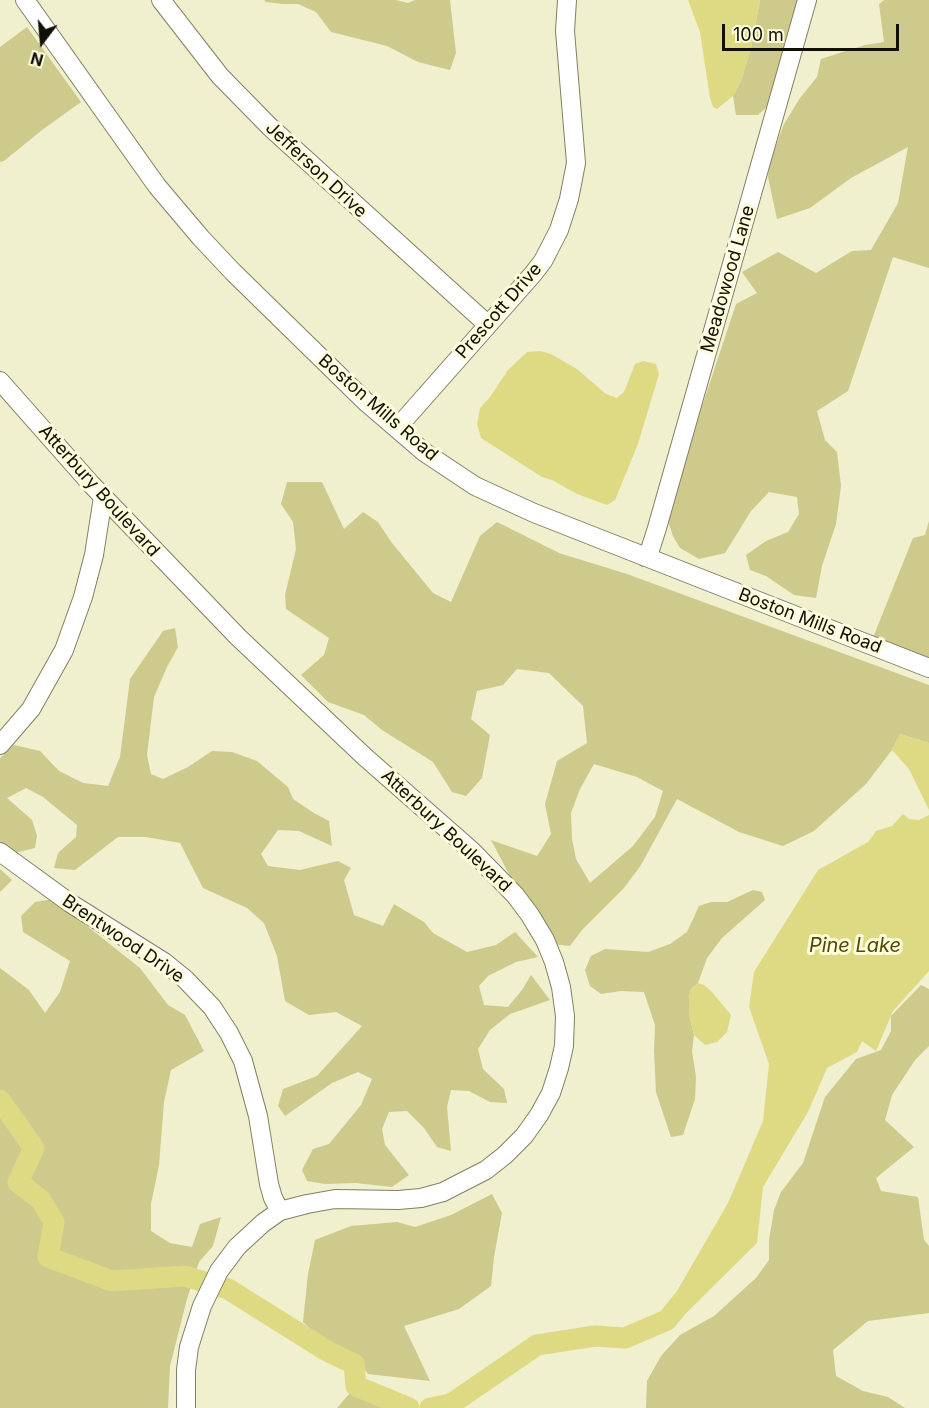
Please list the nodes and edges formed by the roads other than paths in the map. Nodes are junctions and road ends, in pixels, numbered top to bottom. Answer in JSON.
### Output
{"nodes":[{"id":1,"x":25,"y":0,"type":"edge"},
{"id":2,"x":161,"y":0,"type":"edge"},
{"id":3,"x":567,"y":0,"type":"edge"},
{"id":4,"x":807,"y":0,"type":"edge"},
{"id":5,"x":487,"y":324,"type":"junction"},
{"id":6,"x":0,"y":381,"type":"edge"},
{"id":7,"x":397,"y":428,"type":"junction"},
{"id":8,"x":103,"y":497,"type":"junction"},
{"id":9,"x":645,"y":557,"type":"junction"},
{"id":10,"x":929,"y":668,"type":"edge"},
{"id":11,"x":0,"y":745,"type":"edge"},
{"id":12,"x":0,"y":852,"type":"edge"},
{"id":13,"x":280,"y":1212,"type":"junction"},
{"id":14,"x":186,"y":1408,"type":"edge"}],
"edges":[{"from":1,"to":7,"type":"street","name":"Boston Mills Road"},
{"from":2,"to":5,"type":"street","name":"Jefferson Drive"},
{"from":3,"to":5,"type":"street","name":"Prescott Drive"},
{"from":4,"to":9,"type":"street","name":"Meadowood Lane"},
{"from":5,"to":7,"type":"street","name":"Prescott Drive"},
{"from":6,"to":8,"type":"street","name":"Atterbury Boulevard"},
{"from":7,"to":9,"type":"street","name":"Boston Mills Road"},
{"from":8,"to":11,"type":"street"},
{"from":8,"to":13,"type":"street","name":"Atterbury Boulevard"},
{"from":9,"to":10,"type":"street","name":"Boston Mills Road"},
{"from":12,"to":13,"type":"street","name":"Brentwood Drive"},
{"from":13,"to":14,"type":"street","name":"Atterbury Boulevard"}]}
